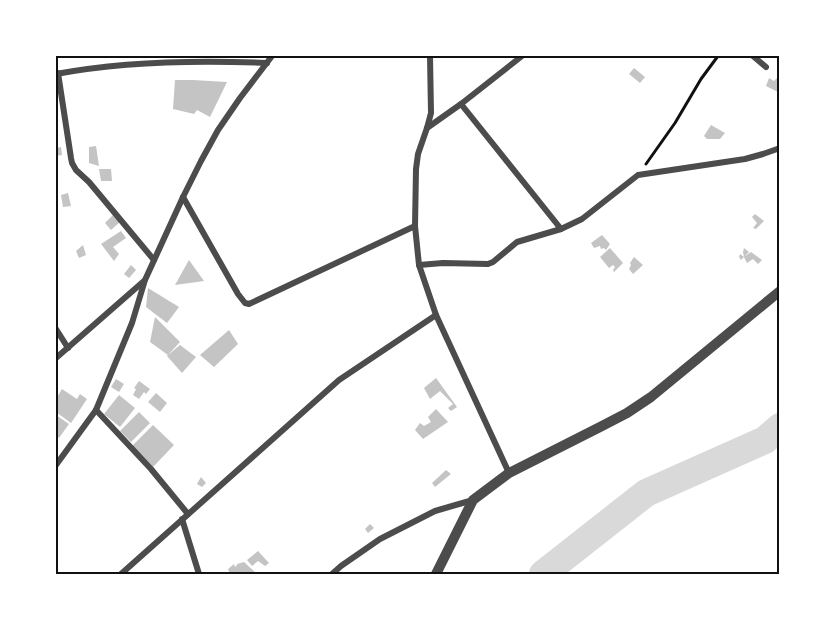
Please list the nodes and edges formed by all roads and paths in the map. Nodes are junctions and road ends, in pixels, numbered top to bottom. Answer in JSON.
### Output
{"nodes":[{"id":1,"x":272,"y":56,"type":"edge"},
{"id":2,"x":430,"y":56,"type":"edge"},
{"id":3,"x":522,"y":56,"type":"edge"},
{"id":4,"x":718,"y":56,"type":"edge"},
{"id":5,"x":753,"y":56,"type":"edge"},
{"id":6,"x":177,"y":58,"type":"edge"},
{"id":7,"x":267,"y":63,"type":"junction"},
{"id":8,"x":766,"y":67,"type":"dead end"},
{"id":9,"x":57,"y":74,"type":"edge"},
{"id":10,"x":461,"y":104,"type":"junction"},
{"id":11,"x":427,"y":128,"type":"junction"},
{"id":12,"x":780,"y":148,"type":"edge"},
{"id":13,"x":638,"y":175,"type":"junction"},
{"id":14,"x":183,"y":197,"type":"junction"},
{"id":15,"x":415,"y":226,"type":"junction"},
{"id":16,"x":561,"y":229,"type":"junction"},
{"id":17,"x":154,"y":260,"type":"junction"},
{"id":18,"x":419,"y":265,"type":"junction"},
{"id":19,"x":145,"y":280,"type":"junction"},
{"id":20,"x":780,"y":291,"type":"edge"},
{"id":21,"x":436,"y":315,"type":"junction"},
{"id":22,"x":56,"y":329,"type":"edge"},
{"id":23,"x":68,"y":348,"type":"junction"},
{"id":24,"x":56,"y":358,"type":"edge"},
{"id":25,"x":96,"y":410,"type":"junction"},
{"id":26,"x":56,"y":465,"type":"edge"},
{"id":27,"x":510,"y":473,"type":"junction"},
{"id":28,"x":472,"y":500,"type":"junction"},
{"id":29,"x":185,"y":516,"type":"junction"},
{"id":30,"x":121,"y":574,"type":"edge"},
{"id":31,"x":199,"y":574,"type":"edge"},
{"id":32,"x":332,"y":574,"type":"edge"},
{"id":33,"x":436,"y":574,"type":"edge"}],
"edges":[{"from":1,"to":7,"type":"street"},
{"from":2,"to":11,"type":"street"},
{"from":3,"to":10,"type":"street"},
{"from":4,"to":13,"type":"path"},
{"from":5,"to":8,"type":"street"},
{"from":6,"to":7,"type":"street"},
{"from":6,"to":9,"type":"street"},
{"from":7,"to":14,"type":"street"},
{"from":9,"to":17,"type":"street"},
{"from":10,"to":11,"type":"street"},
{"from":10,"to":16,"type":"street"},
{"from":11,"to":15,"type":"street"},
{"from":12,"to":13,"type":"street"},
{"from":13,"to":16,"type":"street"},
{"from":14,"to":15,"type":"street"},
{"from":14,"to":17,"type":"street"},
{"from":15,"to":18,"type":"street"},
{"from":16,"to":18,"type":"street"},
{"from":17,"to":19,"type":"street"},
{"from":18,"to":21,"type":"street"},
{"from":19,"to":23,"type":"street"},
{"from":19,"to":25,"type":"street"},
{"from":20,"to":27,"type":"street"},
{"from":21,"to":27,"type":"street"},
{"from":21,"to":29,"type":"street"},
{"from":22,"to":23,"type":"street"},
{"from":23,"to":24,"type":"street"},
{"from":25,"to":26,"type":"street"},
{"from":25,"to":29,"type":"street"},
{"from":27,"to":28,"type":"street"},
{"from":28,"to":32,"type":"street"},
{"from":28,"to":33,"type":"street"},
{"from":29,"to":30,"type":"street"},
{"from":29,"to":31,"type":"street"}]}
